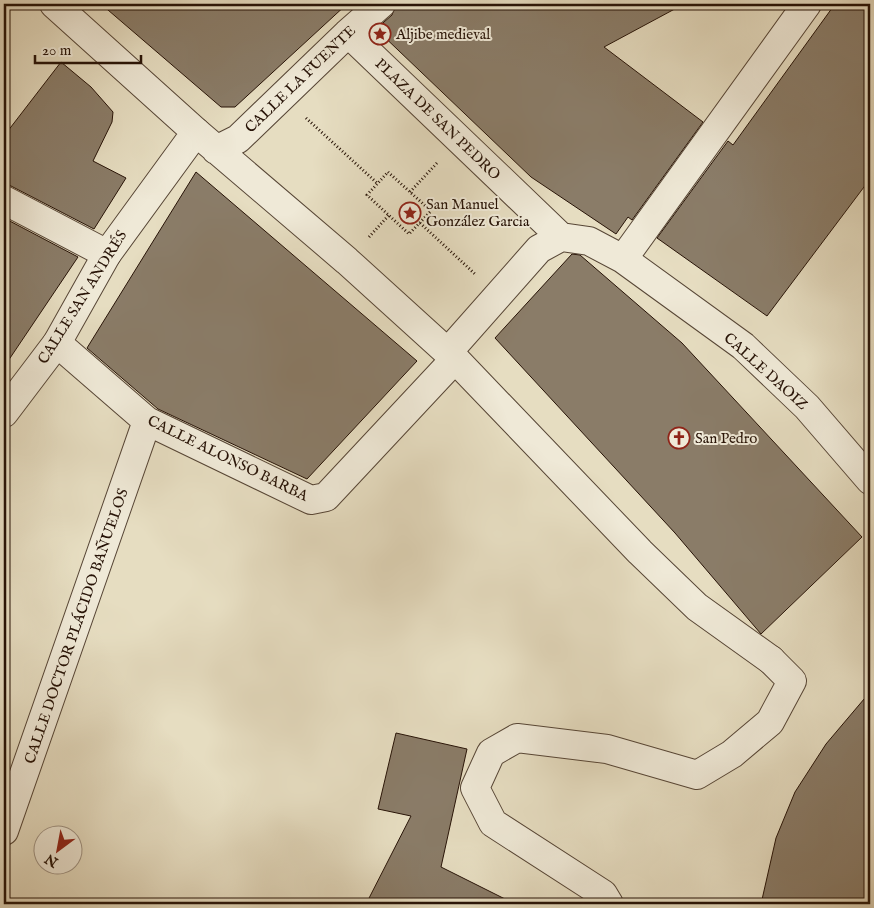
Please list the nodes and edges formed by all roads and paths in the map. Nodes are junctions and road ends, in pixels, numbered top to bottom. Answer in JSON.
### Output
{"nodes":[{"id":1,"x":54,"y":4,"type":"edge"},
{"id":2,"x":381,"y":4,"type":"edge"},
{"id":3,"x":807,"y":4,"type":"edge"},
{"id":4,"x":348,"y":33,"type":"junction"},
{"id":5,"x":282,"y":96,"type":"junction"},
{"id":6,"x":196,"y":132,"type":"junction"},
{"id":7,"x":460,"y":140,"type":"junction"},
{"id":8,"x":216,"y":150,"type":"junction"},
{"id":9,"x":378,"y":183,"type":"junction"},
{"id":10,"x":410,"y":192,"type":"junction"},
{"id":11,"x":4,"y":200,"type":"edge"},
{"id":12,"x":420,"y":223,"type":"junction"},
{"id":13,"x":561,"y":237,"type":"junction"},
{"id":14,"x":107,"y":254,"type":"junction"},
{"id":15,"x":623,"y":259,"type":"junction"},
{"id":16,"x":497,"y":295,"type":"junction"},
{"id":17,"x":57,"y":343,"type":"junction"},
{"id":18,"x":452,"y":356,"type":"junction"},
{"id":19,"x":4,"y":413,"type":"edge"},
{"id":20,"x":147,"y":421,"type":"junction"},
{"id":21,"x":870,"y":480,"type":"edge"},
{"id":22,"x":4,"y":831,"type":"edge"},
{"id":23,"x":609,"y":904,"type":"edge"}],
"edges":[{"from":1,"to":6,"type":"street"},
{"from":2,"to":4,"type":"street","name":"CALLE LA FUENTE"},
{"from":3,"to":15,"type":"street"},
{"from":4,"to":5,"type":"street","name":"CALLE LA FUENTE"},
{"from":4,"to":7,"type":"street","name":"PLAZA DE SAN PEDRO"},
{"from":5,"to":8,"type":"street","name":"CALLE LA FUENTE"},
{"from":5,"to":9,"type":"path"},
{"from":6,"to":8,"type":"street"},
{"from":6,"to":14,"type":"street","name":"CALLE SAN ANDRÉS"},
{"from":7,"to":10,"type":"path"},
{"from":7,"to":13,"type":"street","name":"PLAZA DE SAN PEDRO"},
{"from":8,"to":18,"type":"street"},
{"from":9,"to":10,"type":"path"},
{"from":9,"to":12,"type":"path"},
{"from":10,"to":12,"type":"path"},
{"from":11,"to":14,"type":"street"},
{"from":12,"to":16,"type":"path"},
{"from":13,"to":15,"type":"street","name":"CALLE DAOIZ"},
{"from":13,"to":16,"type":"street"},
{"from":14,"to":17,"type":"street","name":"CALLE SAN ANDRÉS"},
{"from":15,"to":21,"type":"street","name":"CALLE DAOIZ"},
{"from":16,"to":18,"type":"street"},
{"from":17,"to":19,"type":"street","name":"CALLE SAN ANDRÉS"},
{"from":17,"to":20,"type":"street","name":"CALLE ALONSO BARBA"},
{"from":18,"to":20,"type":"street","name":"CALLE ALONSO BARBA"},
{"from":18,"to":23,"type":"street"},
{"from":20,"to":22,"type":"street","name":"CALLE DOCTOR PLÁCIDO BAÑUELOS"}]}
